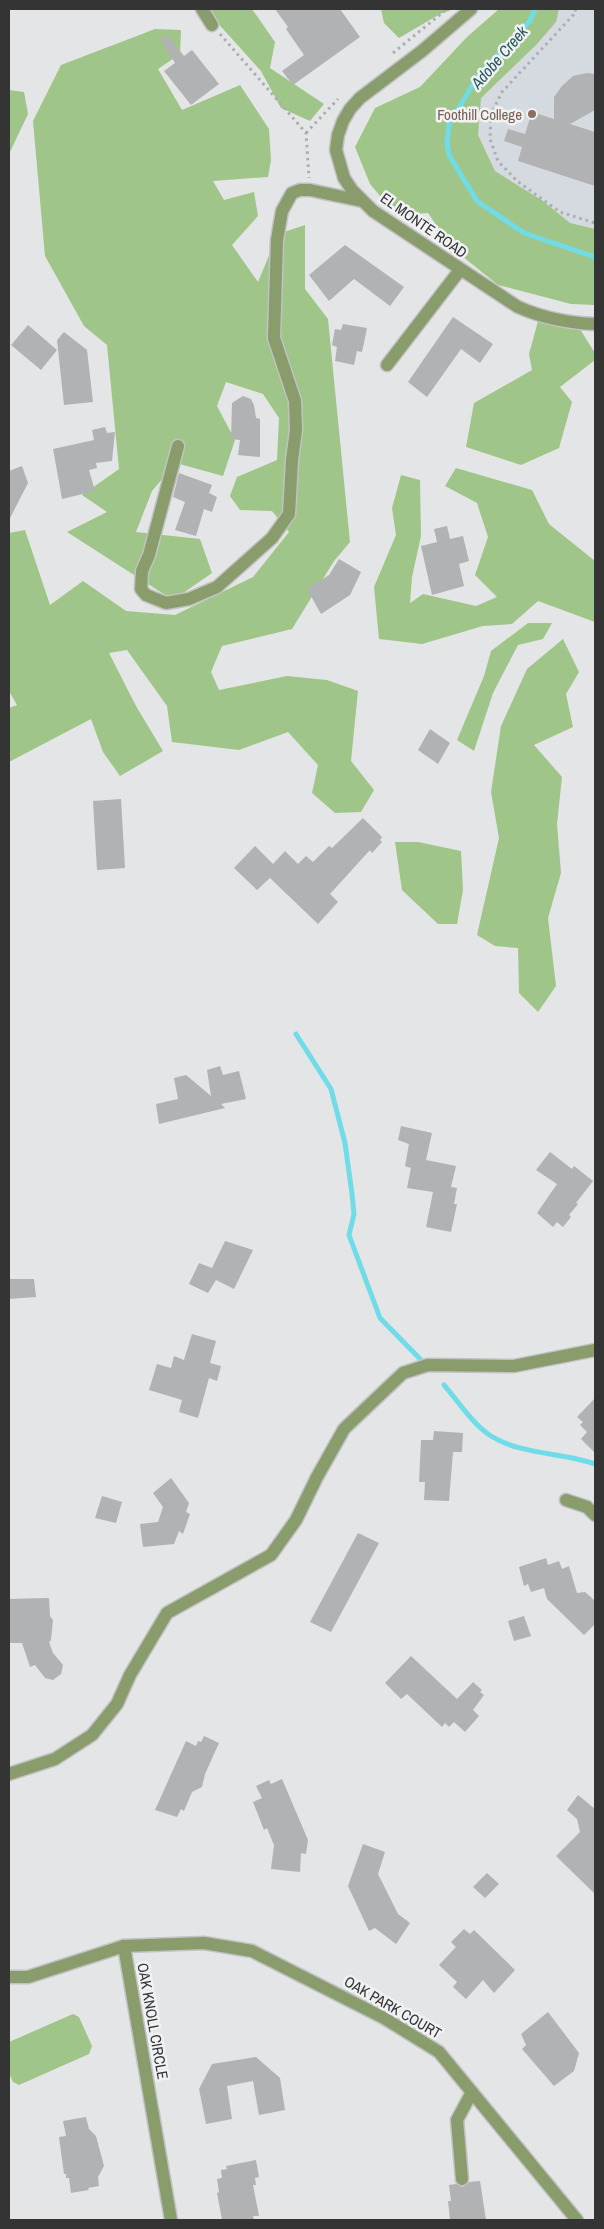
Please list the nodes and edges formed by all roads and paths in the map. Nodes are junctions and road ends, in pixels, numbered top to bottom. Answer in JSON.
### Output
{"nodes":[{"id":1,"x":202,"y":9,"type":"edge"},
{"id":2,"x":471,"y":9,"type":"edge"},
{"id":3,"x":575,"y":9,"type":"edge"},
{"id":4,"x":212,"y":24,"type":"joint"},
{"id":5,"x":310,"y":190,"type":"junction"},
{"id":6,"x":362,"y":201,"type":"junction"},
{"id":7,"x":595,"y":223,"type":"edge"},
{"id":8,"x":460,"y":270,"type":"junction"},
{"id":9,"x":595,"y":324,"type":"edge"},
{"id":10,"x":387,"y":365,"type":"dead end"},
{"id":11,"x":178,"y":446,"type":"dead end"},
{"id":12,"x":595,"y":1350,"type":"edge"},
{"id":13,"x":566,"y":1500,"type":"dead end"},
{"id":14,"x":595,"y":1515,"type":"edge"},
{"id":15,"x":9,"y":1774,"type":"edge"},
{"id":16,"x":124,"y":1946,"type":"junction"},
{"id":17,"x":9,"y":1977,"type":"edge"},
{"id":18,"x":472,"y":2092,"type":"junction"},
{"id":19,"x":462,"y":2179,"type":"dead end"},
{"id":20,"x":171,"y":2220,"type":"edge"},
{"id":21,"x":577,"y":2220,"type":"edge"}],
"edges":[{"from":1,"to":4,"type":"street"},
{"from":2,"to":6,"type":"street","name":"EL MONTE ROAD"},
{"from":3,"to":7,"type":"path"},
{"from":4,"to":5,"type":"path"},
{"from":5,"to":6,"type":"street"},
{"from":5,"to":11,"type":"street"},
{"from":6,"to":8,"type":"street","name":"EL MONTE ROAD"},
{"from":8,"to":9,"type":"street","name":"EL MONTE ROAD"},
{"from":8,"to":10,"type":"street"},
{"from":12,"to":15,"type":"street"},
{"from":13,"to":14,"type":"street"},
{"from":16,"to":17,"type":"street","name":"OAK KNOLL CIRCLE"},
{"from":16,"to":18,"type":"street","name":"OAK PARK COURT"},
{"from":16,"to":20,"type":"street","name":"OAK KNOLL CIRCLE"},
{"from":18,"to":19,"type":"street"},
{"from":18,"to":21,"type":"street","name":"OAK PARK COURT"}]}
